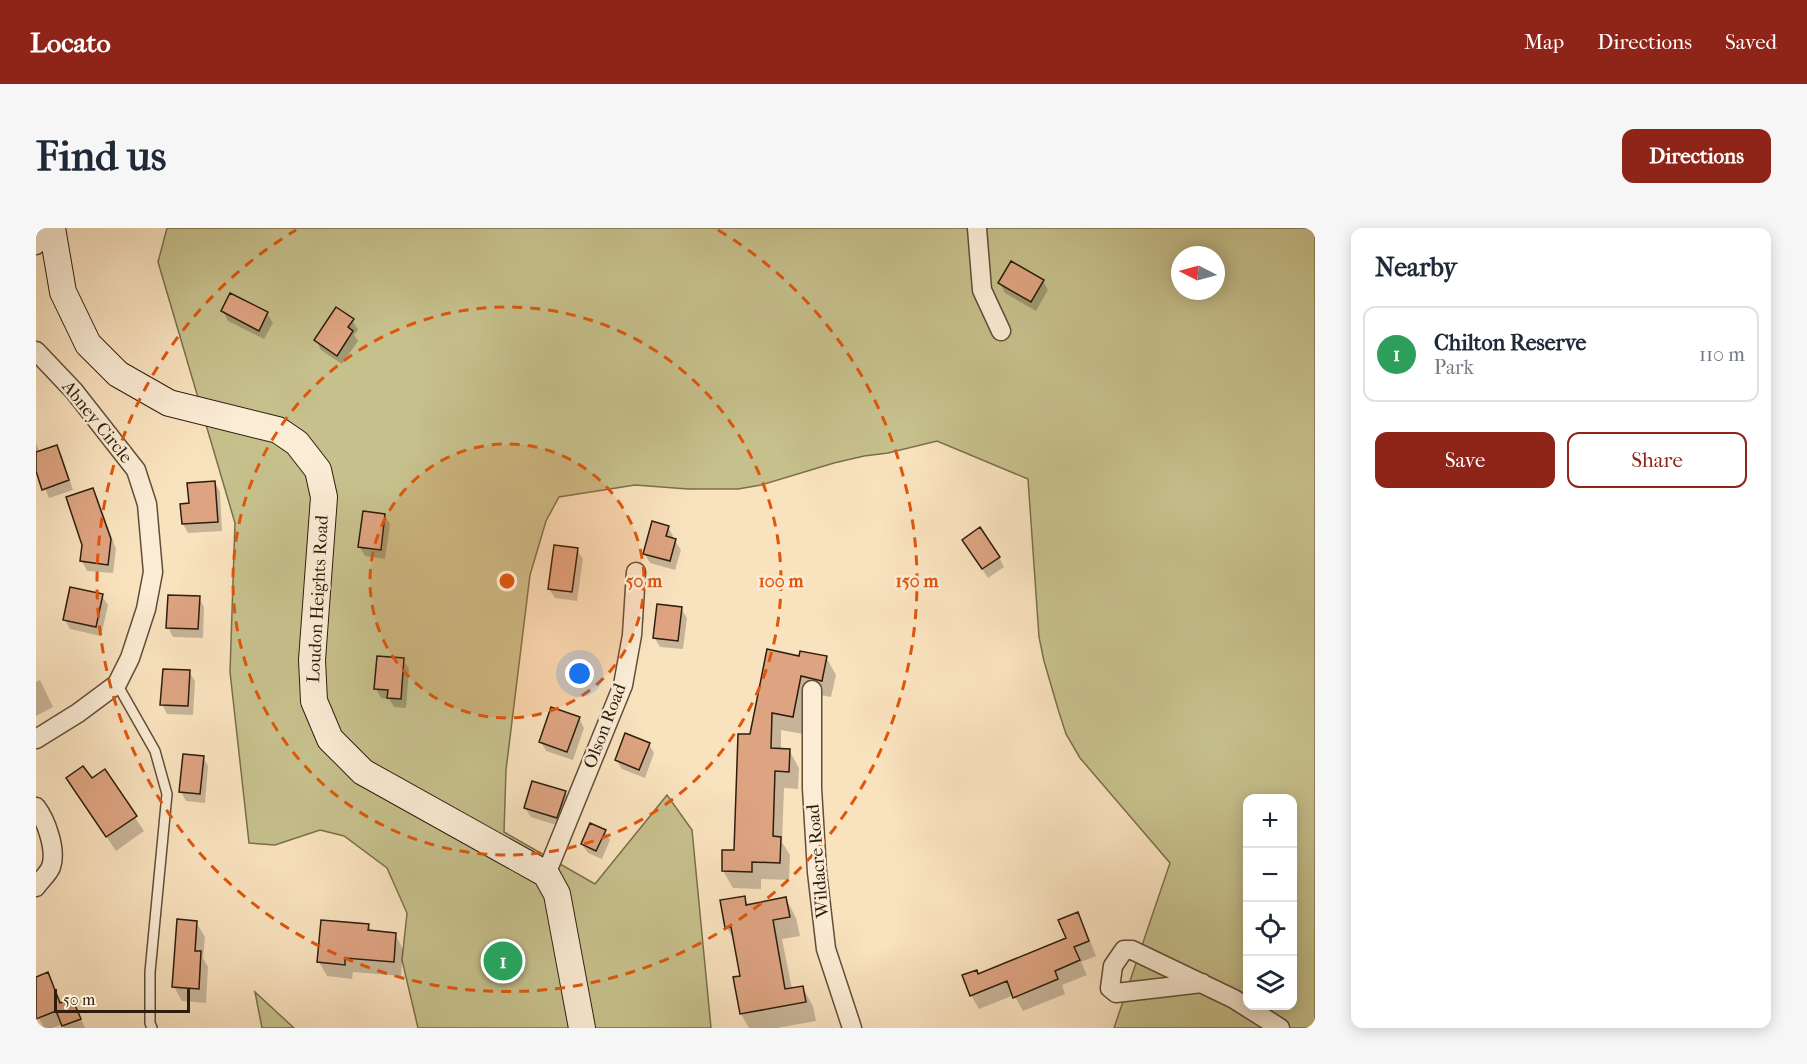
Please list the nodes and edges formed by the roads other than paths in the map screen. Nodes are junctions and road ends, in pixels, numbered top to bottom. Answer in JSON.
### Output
{"nodes":[{"id":1,"x":42,"y":228,"type":"edge"},
{"id":2,"x":52,"y":228,"type":"edge"},
{"id":3,"x":977,"y":228,"type":"edge"},
{"id":4,"x":36,"y":245,"type":"edge"},
{"id":5,"x":1001,"y":331,"type":"dead end"},
{"id":6,"x":36,"y":351,"type":"edge"},
{"id":7,"x":636,"y":572,"type":"dead end"},
{"id":8,"x":117,"y":684,"type":"junction"},
{"id":9,"x":812,"y":690,"type":"dead end"},
{"id":10,"x":36,"y":739,"type":"edge"},
{"id":11,"x":36,"y":807,"type":"edge"},
{"id":12,"x":546,"y":874,"type":"junction"},
{"id":13,"x":36,"y":887,"type":"edge"},
{"id":14,"x":1202,"y":983,"type":"dead end"},
{"id":15,"x":152,"y":1028,"type":"edge"},
{"id":16,"x":582,"y":1028,"type":"edge"},
{"id":17,"x":852,"y":1028,"type":"edge"},
{"id":18,"x":1280,"y":1028,"type":"edge"}],
"edges":[{"from":1,"to":4,"type":"street"},
{"from":2,"to":12,"type":"street","name":"Loudon Heights Road"},
{"from":3,"to":5,"type":"street"},
{"from":6,"to":8,"type":"street","name":"Abney Circle"},
{"from":7,"to":12,"type":"street","name":"Olson Road"},
{"from":8,"to":10,"type":"street","name":"Abney Circle"},
{"from":8,"to":15,"type":"lane"},
{"from":9,"to":17,"type":"street","name":"Wildacre Road"},
{"from":11,"to":13,"type":"street"},
{"from":12,"to":16,"type":"street"},
{"from":14,"to":18,"type":"street"}]}
